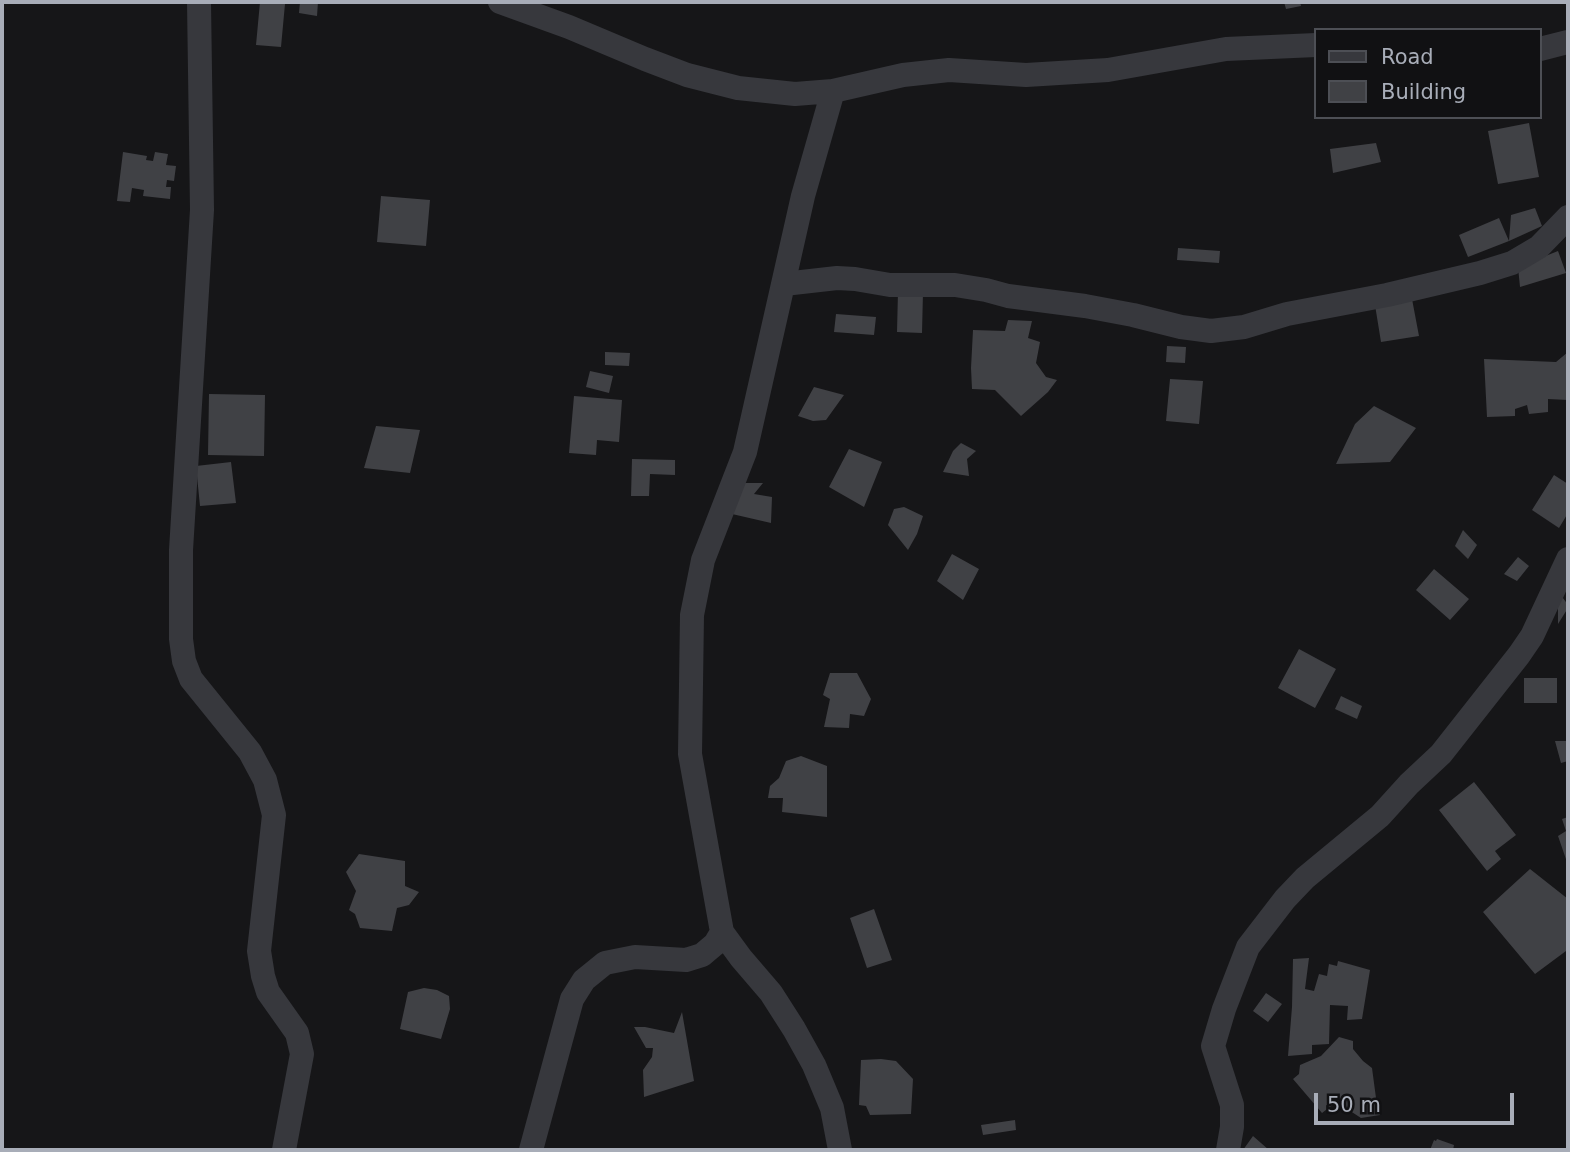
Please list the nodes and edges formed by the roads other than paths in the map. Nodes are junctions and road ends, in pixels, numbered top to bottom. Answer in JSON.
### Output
{"nodes":[{"id":1,"x":199,"y":2,"type":"edge"},
{"id":2,"x":500,"y":2,"type":"edge"},
{"id":3,"x":1568,"y":42,"type":"edge"},
{"id":4,"x":1314,"y":45,"type":"edge"},
{"id":5,"x":1542,"y":48,"type":"edge"},
{"id":6,"x":833,"y":91,"type":"junction"},
{"id":7,"x":1568,"y":217,"type":"edge"},
{"id":8,"x":784,"y":284,"type":"junction"},
{"id":9,"x":1568,"y":559,"type":"edge"},
{"id":10,"x":722,"y":932,"type":"junction"},
{"id":11,"x":284,"y":1150,"type":"edge"},
{"id":12,"x":531,"y":1150,"type":"edge"},
{"id":13,"x":840,"y":1150,"type":"edge"},
{"id":14,"x":1228,"y":1150,"type":"edge"}],
"edges":[{"from":1,"to":11,"type":"street"},
{"from":2,"to":6,"type":"street"},
{"from":3,"to":5,"type":"street"},
{"from":4,"to":6,"type":"street"},
{"from":6,"to":8,"type":"street"},
{"from":7,"to":8,"type":"street"},
{"from":8,"to":10,"type":"street"},
{"from":9,"to":14,"type":"street"},
{"from":10,"to":12,"type":"street"},
{"from":10,"to":13,"type":"street"}]}
